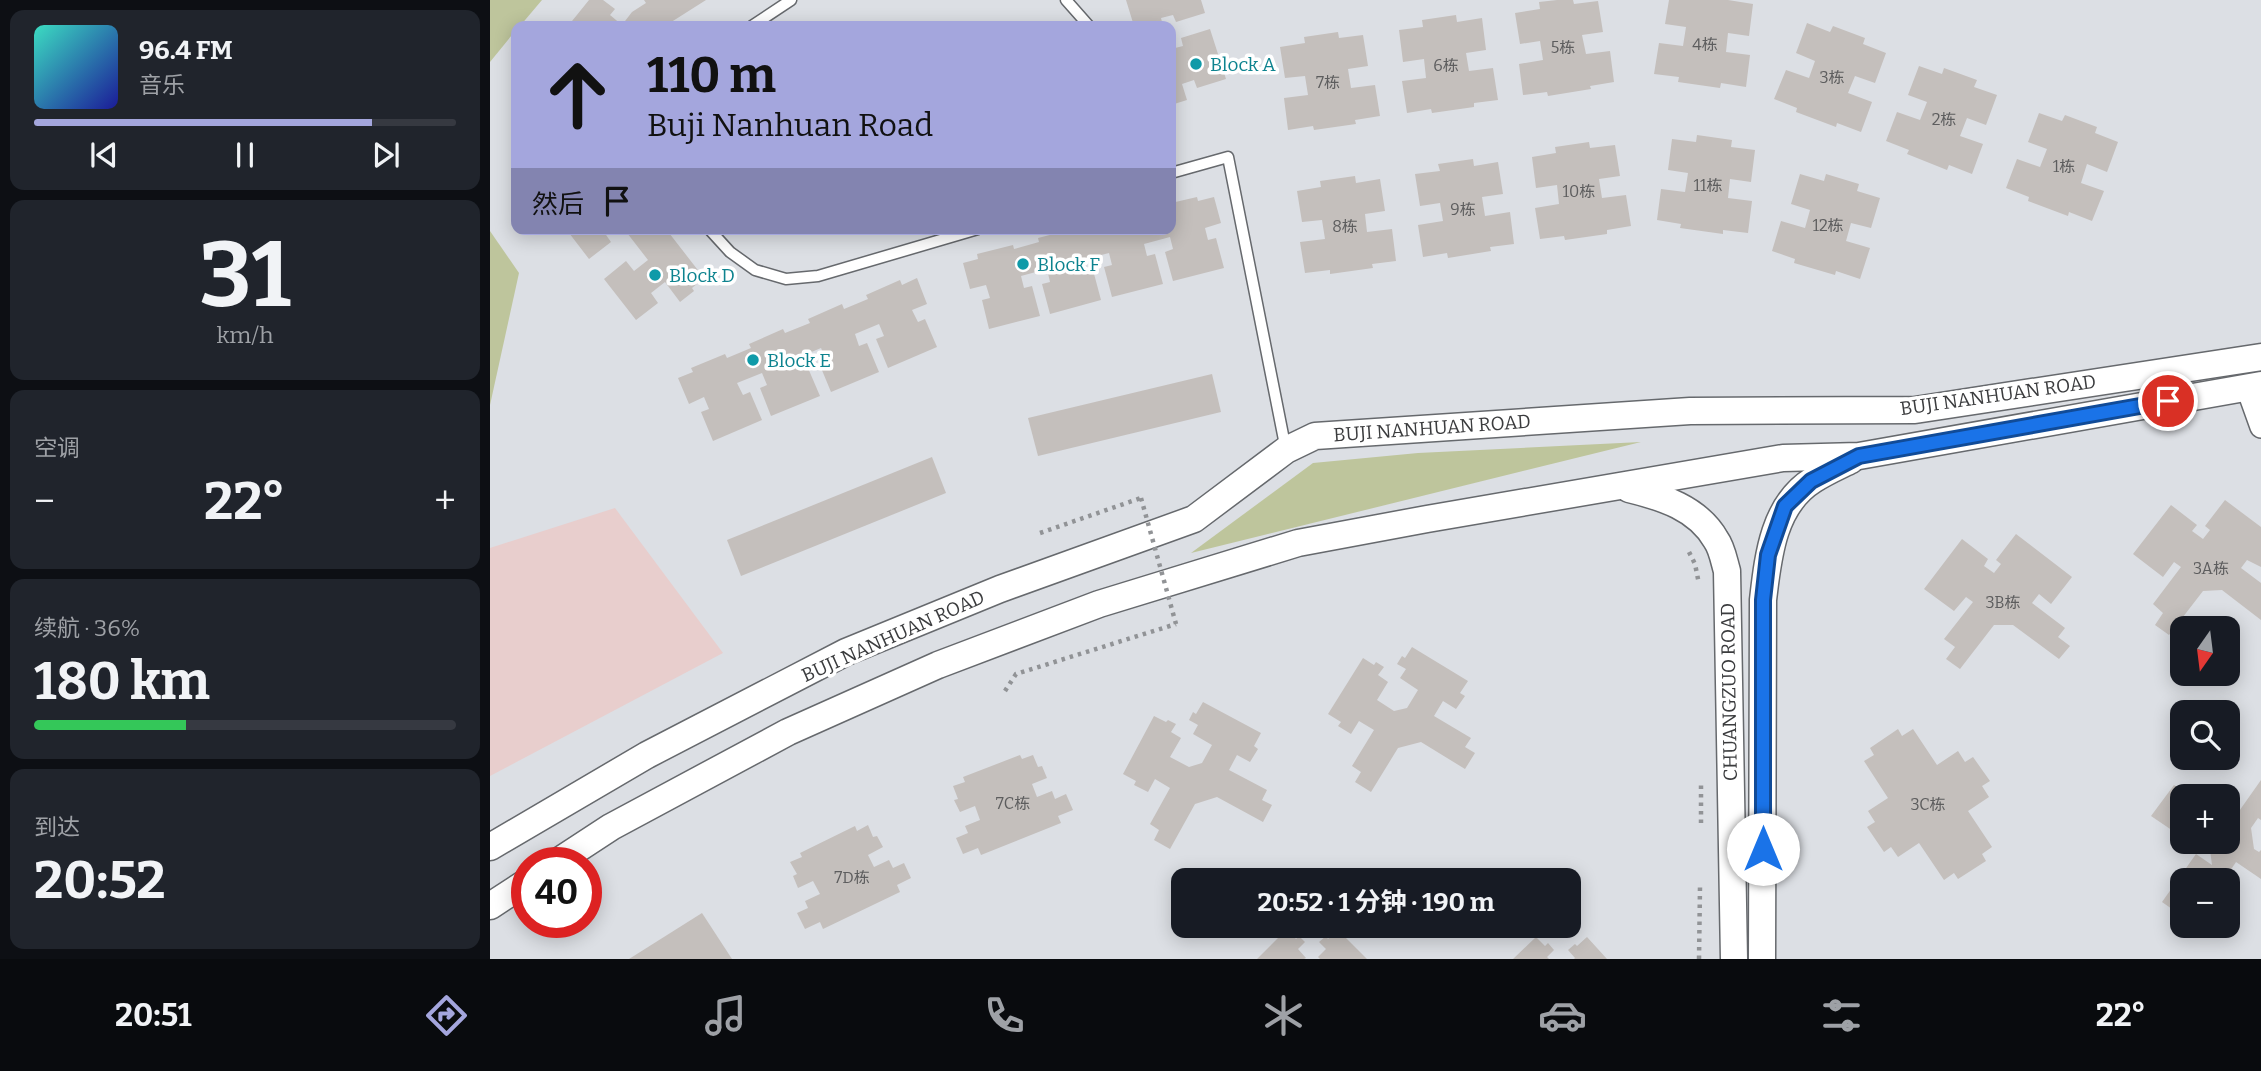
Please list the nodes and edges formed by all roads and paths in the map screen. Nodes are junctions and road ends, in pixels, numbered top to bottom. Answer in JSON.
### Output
{"nodes":[{"id":1,"x":791,"y":0,"type":"edge"},
{"id":2,"x":1066,"y":0,"type":"edge"},
{"id":3,"x":760,"y":21,"type":"edge"},
{"id":4,"x":1084,"y":21,"type":"edge"},
{"id":5,"x":1176,"y":172,"type":"edge"},
{"id":6,"x":714,"y":235,"type":"edge"},
{"id":7,"x":958,"y":235,"type":"edge"},
{"id":8,"x":2261,"y":357,"type":"edge"},
{"id":9,"x":2254,"y":387,"type":"edge"},
{"id":10,"x":2261,"y":427,"type":"edge"},
{"id":11,"x":1286,"y":450,"type":"junction"},
{"id":12,"x":1859,"y":456,"type":"junction"},
{"id":13,"x":1620,"y":487,"type":"junction"},
{"id":14,"x":1040,"y":533,"type":"dead end"},
{"id":15,"x":1005,"y":691,"type":"dead end"},
{"id":16,"x":490,"y":847,"type":"edge"},
{"id":17,"x":580,"y":847,"type":"edge"},
{"id":18,"x":1700,"y":887,"type":"dead end"},
{"id":19,"x":511,"y":892,"type":"edge"},
{"id":20,"x":490,"y":906,"type":"edge"},
{"id":21,"x":1699,"y":959,"type":"edge"},
{"id":22,"x":1734,"y":959,"type":"edge"},
{"id":23,"x":1762,"y":959,"type":"edge"}],
"edges":[{"from":1,"to":3,"type":"lane"},
{"from":2,"to":4,"type":"lane"},
{"from":5,"to":11,"type":"lane"},
{"from":6,"to":7,"type":"lane"},
{"from":8,"to":11,"type":"street","name":"BUJI NANHUAN ROAD"},
{"from":9,"to":10,"type":"street"},
{"from":9,"to":12,"type":"street","name":"BUJI NANHUAN ROAD"},
{"from":11,"to":16,"type":"street","name":"BUJI NANHUAN ROAD"},
{"from":12,"to":13,"type":"street","name":"BUJI NANHUAN ROAD"},
{"from":12,"to":23,"type":"street","name":"CHUANGZUO ROAD"},
{"from":13,"to":17,"type":"street","name":"BUJI NANHUAN ROAD"},
{"from":13,"to":22,"type":"street","name":"CHUANGZUO ROAD"},
{"from":14,"to":15,"type":"path","bridge":true},
{"from":18,"to":21,"type":"path"},
{"from":19,"to":20,"type":"street"}]}
